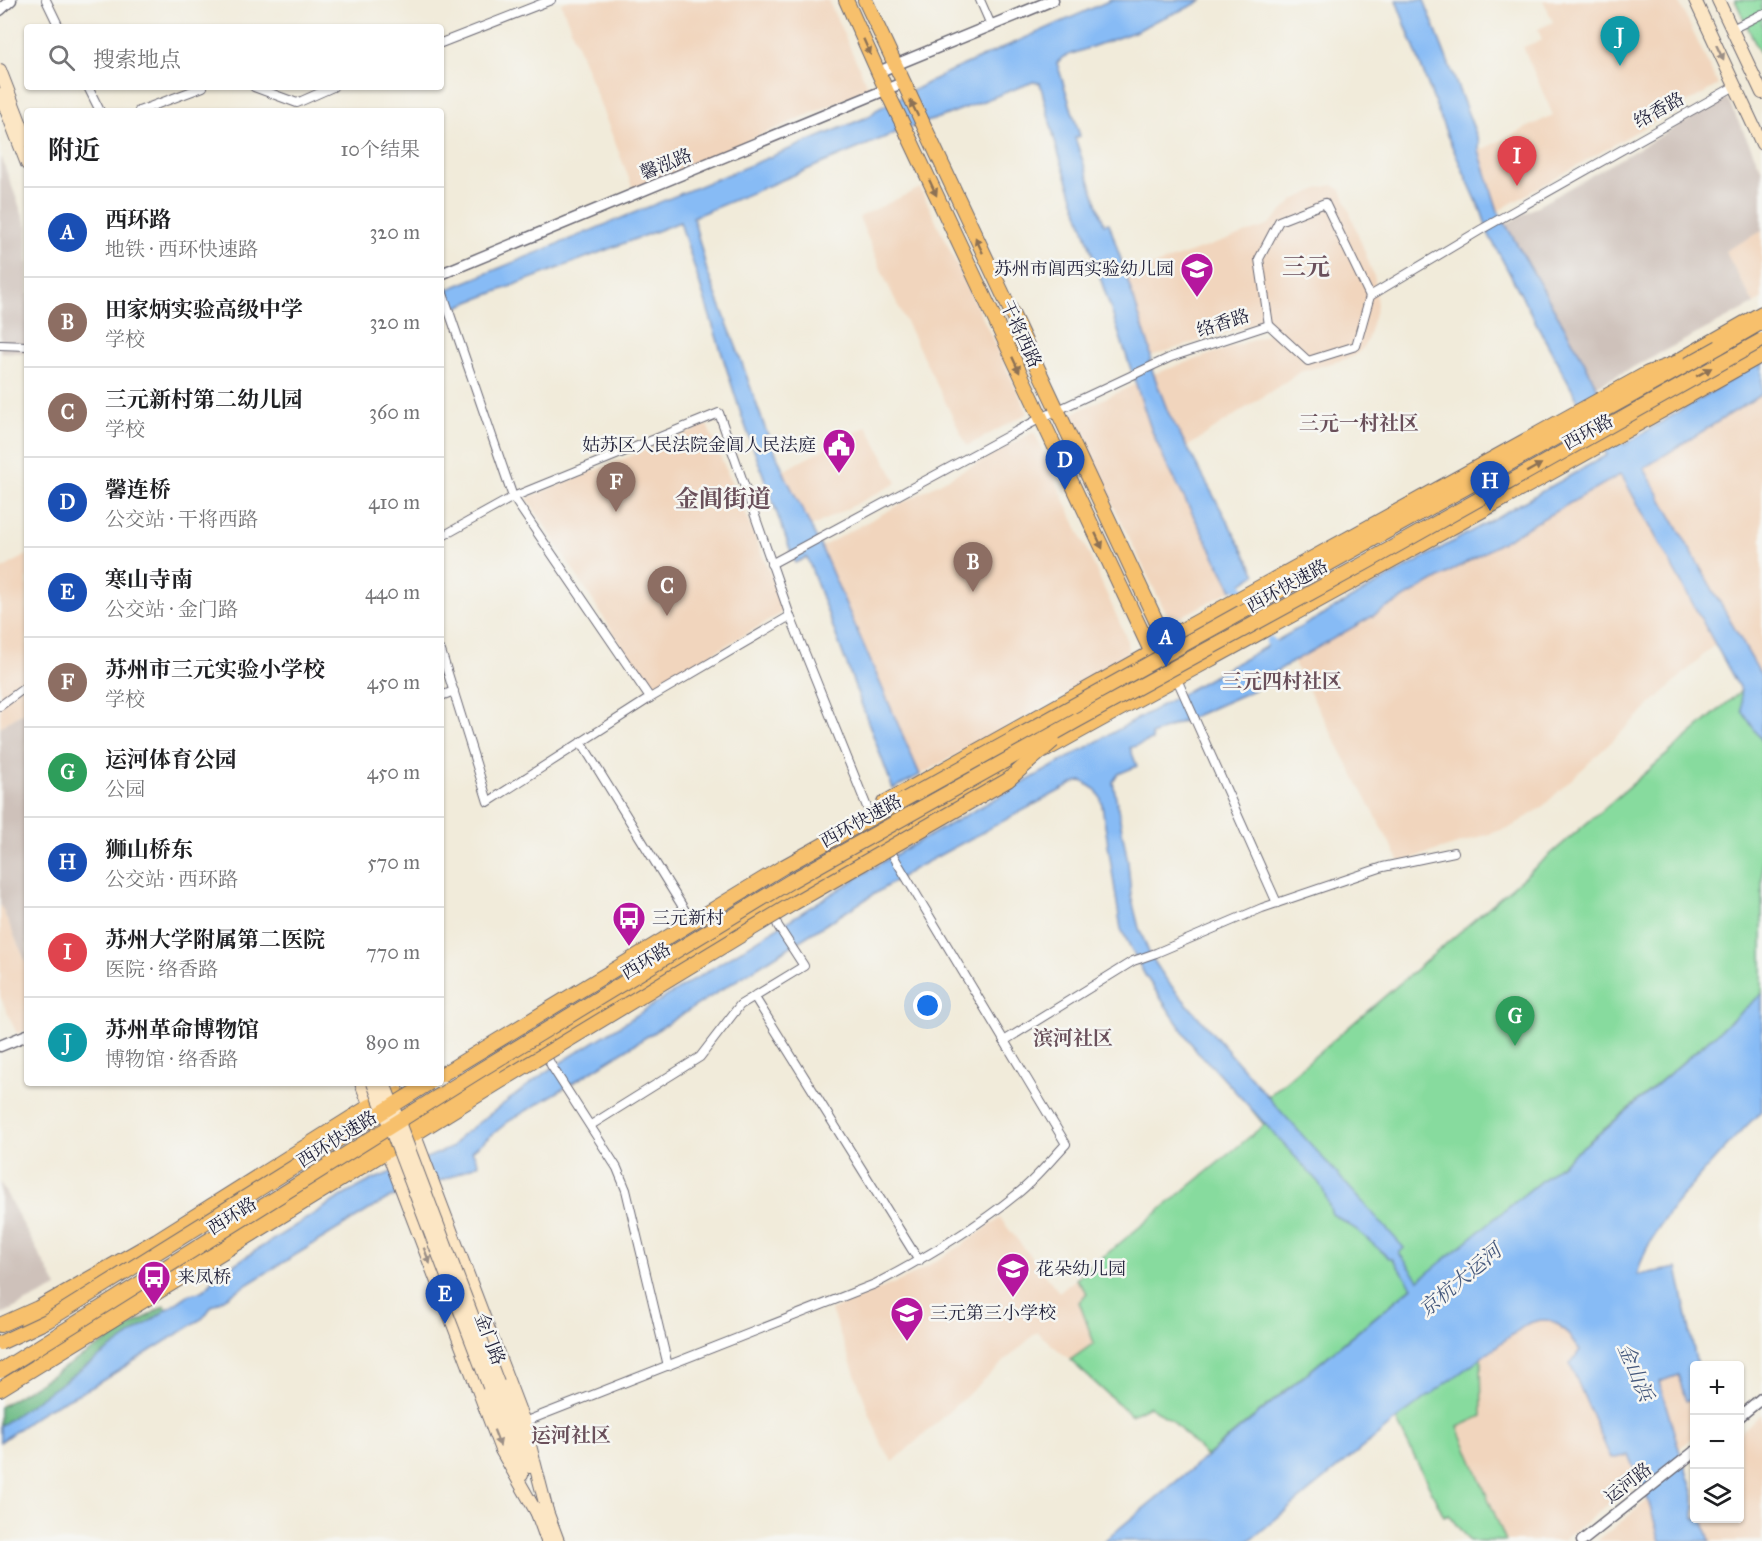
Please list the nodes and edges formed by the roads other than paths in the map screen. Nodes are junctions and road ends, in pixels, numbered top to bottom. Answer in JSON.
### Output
{"nodes":[{"id":1,"x":11,"y":0,"type":"edge"},
{"id":2,"x":46,"y":0,"type":"edge"},
{"id":3,"x":551,"y":0,"type":"edge"},
{"id":4,"x":846,"y":0,"type":"edge"},
{"id":5,"x":865,"y":0,"type":"edge"},
{"id":6,"x":980,"y":0,"type":"edge"},
{"id":7,"x":1053,"y":0,"type":"edge"},
{"id":8,"x":1695,"y":0,"type":"edge"},
{"id":9,"x":1718,"y":0,"type":"edge"},
{"id":10,"x":0,"y":10,"type":"edge"},
{"id":11,"x":1762,"y":14,"type":"edge"},
{"id":12,"x":58,"y":24,"type":"edge"},
{"id":13,"x":991,"y":25,"type":"junction"},
{"id":14,"x":1732,"y":29,"type":"junction"},
{"id":15,"x":444,"y":42,"type":"edge"},
{"id":16,"x":894,"y":65,"type":"junction"},
{"id":17,"x":0,"y":70,"type":"edge"},
{"id":18,"x":878,"y":72,"type":"junction"},
{"id":19,"x":903,"y":84,"type":"junction"},
{"id":20,"x":1735,"y":86,"type":"junction"},
{"id":21,"x":90,"y":90,"type":"edge"},
{"id":22,"x":195,"y":90,"type":"edge"},
{"id":23,"x":261,"y":90,"type":"edge"},
{"id":24,"x":328,"y":90,"type":"edge"},
{"id":25,"x":887,"y":92,"type":"junction"},
{"id":26,"x":1762,"y":93,"type":"edge"},
{"id":27,"x":0,"y":94,"type":"edge"},
{"id":28,"x":298,"y":107,"type":"edge"},
{"id":29,"x":98,"y":108,"type":"edge"},
{"id":30,"x":147,"y":108,"type":"edge"},
{"id":31,"x":24,"y":133,"type":"edge"},
{"id":32,"x":1761,"y":140,"type":"edge"},
{"id":33,"x":24,"y":156,"type":"edge"},
{"id":34,"x":444,"y":273,"type":"edge"},
{"id":35,"x":1370,"y":296,"type":"junction"},
{"id":36,"x":444,"y":297,"type":"edge"},
{"id":37,"x":1762,"y":313,"type":"edge"},
{"id":38,"x":1762,"y":322,"type":"edge"},
{"id":39,"x":1269,"y":325,"type":"junction"},
{"id":40,"x":1020,"y":332,"type":"junction"},
{"id":41,"x":1004,"y":340,"type":"junction"},
{"id":42,"x":1762,"y":340,"type":"edge"},
{"id":43,"x":0,"y":345,"type":"edge"},
{"id":44,"x":24,"y":346,"type":"edge"},
{"id":45,"x":1719,"y":346,"type":"junction"},
{"id":46,"x":1762,"y":355,"type":"edge"},
{"id":47,"x":1057,"y":411,"type":"junction"},
{"id":48,"x":1041,"y":418,"type":"junction"},
{"id":49,"x":513,"y":497,"type":"junction"},
{"id":50,"x":444,"y":535,"type":"edge"},
{"id":51,"x":771,"y":564,"type":"junction"},
{"id":52,"x":1262,"y":592,"type":"junction"},
{"id":53,"x":790,"y":616,"type":"junction"},
{"id":54,"x":1166,"y":642,"type":"junction"},
{"id":55,"x":1151,"y":653,"type":"junction"},
{"id":56,"x":1174,"y":658,"type":"junction"},
{"id":57,"x":444,"y":660,"type":"edge"},
{"id":58,"x":1158,"y":667,"type":"junction"},
{"id":59,"x":1174,"y":678,"type":"junction"},
{"id":60,"x":24,"y":689,"type":"edge"},
{"id":61,"x":454,"y":691,"type":"junction"},
{"id":62,"x":444,"y":695,"type":"edge"},
{"id":63,"x":650,"y":698,"type":"junction"},
{"id":64,"x":0,"y":706,"type":"edge"},
{"id":65,"x":1078,"y":720,"type":"junction"},
{"id":66,"x":581,"y":742,"type":"junction"},
{"id":67,"x":1002,"y":775,"type":"junction"},
{"id":68,"x":868,"y":812,"type":"junction"},
{"id":69,"x":888,"y":847,"type":"junction"},
{"id":70,"x":1454,"y":852,"type":"dead end"},
{"id":71,"x":754,"y":877,"type":"junction"},
{"id":72,"x":1277,"y":903,"type":"junction"},
{"id":73,"x":771,"y":906,"type":"junction"},
{"id":74,"x":689,"y":917,"type":"junction"},
{"id":75,"x":754,"y":996,"type":"junction"},
{"id":76,"x":526,"y":1017,"type":"junction"},
{"id":77,"x":24,"y":1036,"type":"edge"},
{"id":78,"x":1004,"y":1041,"type":"junction"},
{"id":79,"x":543,"y":1045,"type":"junction"},
{"id":80,"x":0,"y":1046,"type":"edge"},
{"id":81,"x":444,"y":1066,"type":"edge"},
{"id":82,"x":444,"y":1073,"type":"edge"},
{"id":83,"x":362,"y":1086,"type":"edge"},
{"id":84,"x":374,"y":1086,"type":"edge"},
{"id":85,"x":385,"y":1086,"type":"edge"},
{"id":86,"x":424,"y":1086,"type":"edge"},
{"id":87,"x":397,"y":1089,"type":"edge"},
{"id":88,"x":371,"y":1109,"type":"junction"},
{"id":89,"x":591,"y":1125,"type":"junction"},
{"id":90,"x":413,"y":1130,"type":"junction"},
{"id":91,"x":386,"y":1147,"type":"junction"},
{"id":92,"x":919,"y":1261,"type":"junction"},
{"id":93,"x":0,"y":1325,"type":"edge"},
{"id":94,"x":0,"y":1343,"type":"edge"},
{"id":95,"x":0,"y":1349,"type":"edge"},
{"id":96,"x":668,"y":1366,"type":"junction"},
{"id":97,"x":0,"y":1370,"type":"edge"},
{"id":98,"x":493,"y":1385,"type":"junction"},
{"id":99,"x":0,"y":1389,"type":"edge"},
{"id":100,"x":1762,"y":1398,"type":"edge"},
{"id":101,"x":1741,"y":1415,"type":"edge"},
{"id":102,"x":524,"y":1422,"type":"junction"},
{"id":103,"x":1690,"y":1456,"type":"edge"},
{"id":104,"x":542,"y":1513,"type":"junction"},
{"id":105,"x":547,"y":1541,"type":"edge"},
{"id":106,"x":558,"y":1541,"type":"edge"},
{"id":107,"x":1582,"y":1541,"type":"edge"}],
"edges":[{"from":1,"to":10,"type":"street"},
{"from":2,"to":12,"type":"street"},
{"from":3,"to":15,"type":"street"},
{"from":4,"to":18,"type":"main road","name":"干将西路","one_way":true},
{"from":5,"to":16,"type":"main road","name":"干将西路"},
{"from":6,"to":13,"type":"street"},
{"from":7,"to":13,"type":"street"},
{"from":8,"to":20,"type":"main road","one_way":true},
{"from":9,"to":14,"type":"main road"},
{"from":11,"to":14,"type":"street"},
{"from":13,"to":16,"type":"street"},
{"from":14,"to":26,"type":"main road"},
{"from":16,"to":18,"type":"street"},
{"from":16,"to":19,"type":"main road","name":"干将西路"},
{"from":17,"to":31,"type":"main road"},
{"from":18,"to":25,"type":"main road","name":"干将西路"},
{"from":19,"to":25,"type":"street","name":"馨泓路"},
{"from":40,"to":19,"type":"main road","name":"干将西路","one_way":true},
{"from":20,"to":32,"type":"main road"},
{"from":20,"to":35,"type":"street","name":"络香路"},
{"from":21,"to":29,"type":"street"},
{"from":22,"to":30,"type":"street"},
{"from":23,"to":28,"type":"street"},
{"from":24,"to":28,"type":"street"},
{"from":25,"to":34,"type":"street","name":"馨泓路"},
{"from":25,"to":41,"type":"main road","name":"干将西路","one_way":true,"bridge":true},
{"from":27,"to":33,"type":"main road"},
{"from":35,"to":39,"type":"street","name":"络香路"},
{"from":35,"to":39,"type":"street"},
{"from":36,"to":49,"type":"street"},
{"from":37,"to":52,"type":"main road","name":"西环路","bridge":true},
{"from":38,"to":45,"type":"main road","name":"西环快速路"},
{"from":39,"to":47,"type":"street","name":"络香路"},
{"from":40,"to":41,"type":"main road"},
{"from":40,"to":47,"type":"main road","name":"干将西路"},
{"from":41,"to":48,"type":"main road","name":"干将西路","one_way":true},
{"from":65,"to":42,"type":"main road","name":"西环快速路","one_way":true,"bridge":true},
{"from":43,"to":44,"type":"street"},
{"from":45,"to":54,"type":"main road","bridge":true},
{"from":45,"to":82,"type":"main road","name":"西环快速路","bridge":true},
{"from":46,"to":59,"type":"main road","name":"西环路"},
{"from":47,"to":48,"type":"street","name":"络香路"},
{"from":47,"to":54,"type":"main road","name":"干将西路"},
{"from":48,"to":51,"type":"street","name":"络香路"},
{"from":48,"to":55,"type":"main road","name":"干将西路","one_way":true},
{"from":49,"to":50,"type":"street"},
{"from":49,"to":51,"type":"street"},
{"from":49,"to":63,"type":"street"},
{"from":51,"to":53,"type":"street"},
{"from":52,"to":54,"type":"main road","name":"西环路"},
{"from":52,"to":56,"type":"main road"},
{"from":53,"to":63,"type":"street"},
{"from":53,"to":68,"type":"street"},
{"from":54,"to":55,"type":"main road","name":"西环路"},
{"from":54,"to":56,"type":"main road","name":"干将西路"},
{"from":54,"to":58,"type":"main road"},
{"from":55,"to":58,"type":"main road","name":"干将西路"},
{"from":55,"to":68,"type":"main road","name":"西环路"},
{"from":56,"to":59,"type":"main road","name":"干将西路"},
{"from":57,"to":61,"type":"street"},
{"from":58,"to":59,"type":"main road","name":"干将西路"},
{"from":58,"to":67,"type":"main road"},
{"from":59,"to":67,"type":"main road","name":"西环路"},
{"from":59,"to":72,"type":"street"},
{"from":60,"to":64,"type":"street"},
{"from":61,"to":62,"type":"street"},
{"from":61,"to":66,"type":"street"},
{"from":63,"to":66,"type":"street"},
{"from":65,"to":90,"type":"main road","bridge":true},
{"from":65,"to":97,"type":"main road","name":"西环快速路","bridge":true},
{"from":66,"to":74,"type":"street"},
{"from":67,"to":69,"type":"main road","name":"西环路"},
{"from":68,"to":69,"type":"street"},
{"from":68,"to":71,"type":"main road","name":"西环路"},
{"from":69,"to":73,"type":"main road","name":"西环路"},
{"from":69,"to":78,"type":"street"},
{"from":70,"to":72,"type":"street"},
{"from":71,"to":73,"type":"street"},
{"from":71,"to":74,"type":"main road","name":"西环路"},
{"from":72,"to":78,"type":"street"},
{"from":73,"to":75,"type":"street"},
{"from":73,"to":79,"type":"main road","name":"西环路"},
{"from":74,"to":76,"type":"main road","name":"西环路"},
{"from":75,"to":89,"type":"street"},
{"from":75,"to":92,"type":"street"},
{"from":76,"to":79,"type":"street"},
{"from":76,"to":81,"type":"main road","name":"西环路"},
{"from":77,"to":80,"type":"street"},
{"from":78,"to":92,"type":"street"},
{"from":79,"to":89,"type":"street"},
{"from":79,"to":90,"type":"main road","name":"西环路"},
{"from":83,"to":88,"type":"main road"},
{"from":84,"to":98,"type":"main road","name":"金门路","bridge":true},
{"from":85,"to":98,"type":"main road","name":"金门路","bridge":true},
{"from":86,"to":94,"type":"main road","name":"西环快速路","bridge":true},
{"from":87,"to":88,"type":"main road"},
{"from":87,"to":90,"type":"main road"},
{"from":88,"to":91,"type":"main road"},
{"from":88,"to":93,"type":"main road"},
{"from":88,"to":95,"type":"main road","name":"西环路"},
{"from":89,"to":96,"type":"street"},
{"from":90,"to":91,"type":"main road"},
{"from":90,"to":102,"type":"main road"},
{"from":91,"to":97,"type":"main road","name":"西环路"},
{"from":91,"to":99,"type":"main road"},
{"from":91,"to":104,"type":"main road","one_way":true},
{"from":92,"to":96,"type":"street"},
{"from":96,"to":102,"type":"street"},
{"from":98,"to":104,"type":"main road","name":"金门路"},
{"from":100,"to":101,"type":"street"},
{"from":102,"to":104,"type":"main road"},
{"from":103,"to":107,"type":"street","name":"运河路"},
{"from":104,"to":105,"type":"main road","name":"金门路"},
{"from":104,"to":106,"type":"main road","name":"金门路"}]}
